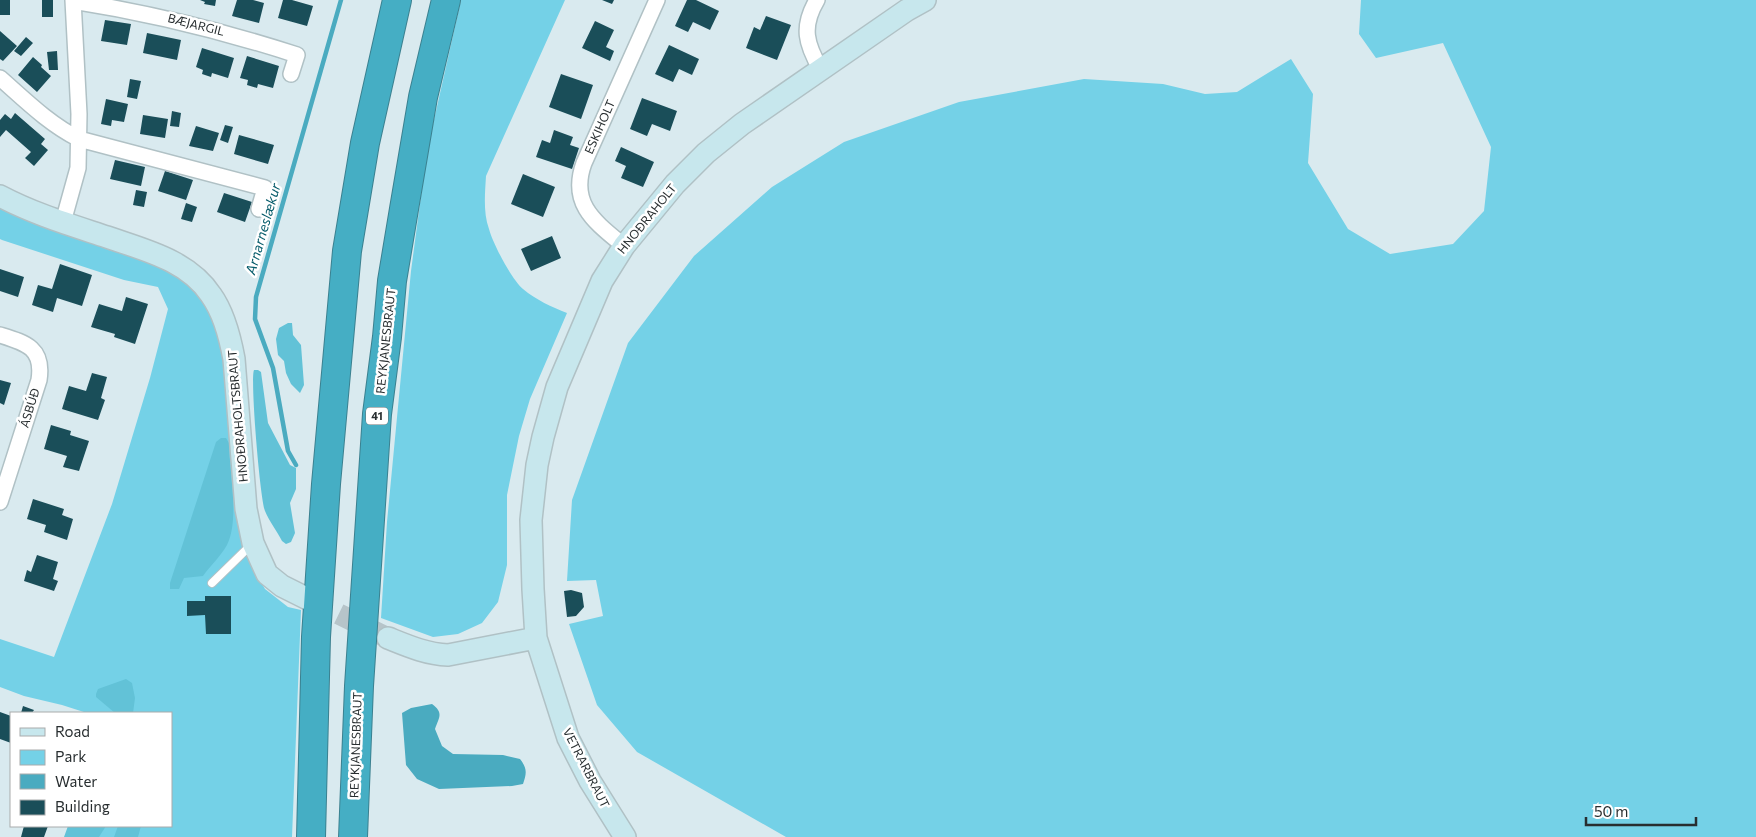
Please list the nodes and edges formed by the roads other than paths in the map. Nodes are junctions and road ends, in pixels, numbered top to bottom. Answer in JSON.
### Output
{"nodes":[{"id":1,"x":73,"y":0,"type":"edge"},
{"id":2,"x":396,"y":0,"type":"edge"},
{"id":3,"x":446,"y":0,"type":"edge"},
{"id":4,"x":657,"y":0,"type":"edge"},
{"id":5,"x":817,"y":0,"type":"edge"},
{"id":6,"x":925,"y":0,"type":"edge"},
{"id":7,"x":821,"y":70,"type":"junction"},
{"id":8,"x":291,"y":74,"type":"dead end"},
{"id":9,"x":0,"y":78,"type":"edge"},
{"id":10,"x":79,"y":138,"type":"junction"},
{"id":11,"x":0,"y":196,"type":"edge"},
{"id":12,"x":259,"y":210,"type":"dead end"},
{"id":13,"x":62,"y":222,"type":"junction"},
{"id":14,"x":624,"y":246,"type":"junction"},
{"id":15,"x":0,"y":335,"type":"edge"},
{"id":16,"x":0,"y":502,"type":"edge"},
{"id":17,"x":253,"y":543,"type":"junction"},
{"id":18,"x":212,"y":583,"type":"dead end"},
{"id":19,"x":310,"y":600,"type":"tunnel mouth"},
{"id":20,"x":388,"y":638,"type":"tunnel mouth"},
{"id":21,"x":536,"y":638,"type":"junction"},
{"id":22,"x":311,"y":837,"type":"edge"},
{"id":23,"x":353,"y":837,"type":"edge"},
{"id":24,"x":625,"y":837,"type":"edge"}],
"edges":[{"from":1,"to":8,"type":"street","name":"BÆJARGIL"},
{"from":1,"to":10,"type":"street","name":"BÆJARGIL"},
{"from":2,"to":22,"type":"highway"},
{"from":3,"to":23,"type":"highway","name":"REYKJANESBRAUT","number":"41"},
{"from":4,"to":14,"type":"street","name":"ESKIHOLT"},
{"from":5,"to":7,"type":"street"},
{"from":6,"to":7,"type":"street","name":"HNOÐRAHOLT"},
{"from":7,"to":14,"type":"street","name":"HNOÐRAHOLT"},
{"from":9,"to":10,"type":"street"},
{"from":10,"to":12,"type":"street"},
{"from":10,"to":13,"type":"street","name":"BÆJARGIL"},
{"from":11,"to":13,"type":"street","name":"HNOÐRAHOLTSBRAUT"},
{"from":13,"to":17,"type":"street","name":"HNOÐRAHOLTSBRAUT"},
{"from":14,"to":21,"type":"street","name":"HNOÐRAHOLT"},
{"from":15,"to":16,"type":"street","name":"ÁSBÚÐ"},
{"from":17,"to":18,"type":"lane"},
{"from":17,"to":19,"type":"street","name":"HNOÐRAHOLTSBRAUT"},
{"from":20,"to":21,"type":"street"},
{"from":21,"to":24,"type":"street","name":"VETRARBRAUT"}]}
